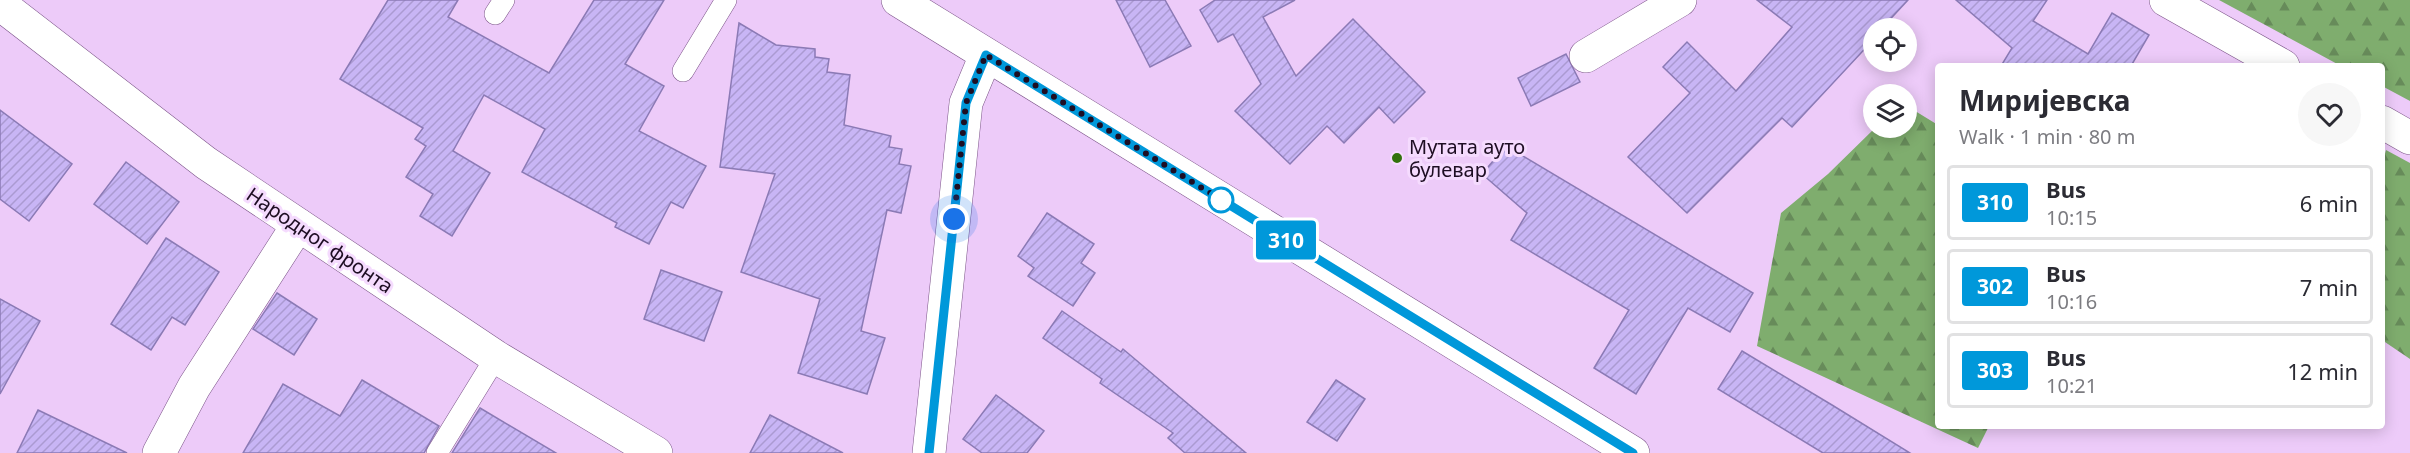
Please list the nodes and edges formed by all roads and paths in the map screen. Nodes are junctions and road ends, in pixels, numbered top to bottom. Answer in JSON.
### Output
{"nodes":[{"id":1,"x":726,"y":0,"type":"edge"},
{"id":2,"x":898,"y":0,"type":"edge"},
{"id":3,"x":1680,"y":0,"type":"edge"},
{"id":4,"x":2166,"y":0,"type":"edge"},
{"id":5,"x":0,"y":4,"type":"edge"},
{"id":6,"x":986,"y":55,"type":"junction"},
{"id":7,"x":1586,"y":56,"type":"dead end"},
{"id":8,"x":2278,"y":63,"type":"edge"},
{"id":9,"x":683,"y":71,"type":"dead end"},
{"id":10,"x":2385,"y":124,"type":"edge"},
{"id":11,"x":2410,"y":138,"type":"edge"},
{"id":12,"x":298,"y":225,"type":"junction"},
{"id":13,"x":496,"y":357,"type":"junction"},
{"id":14,"x":159,"y":453,"type":"edge"},
{"id":15,"x":437,"y":453,"type":"edge"},
{"id":16,"x":656,"y":453,"type":"edge"},
{"id":17,"x":929,"y":453,"type":"edge"},
{"id":18,"x":1633,"y":453,"type":"edge"}],
"edges":[{"from":1,"to":9,"type":"lane"},
{"from":2,"to":6,"type":"street"},
{"from":3,"to":7,"type":"street"},
{"from":4,"to":8,"type":"street"},
{"from":5,"to":12,"type":"street","name":"Народног фронта"},
{"from":6,"to":17,"type":"street"},
{"from":6,"to":18,"type":"street"},
{"from":10,"to":11,"type":"street"},
{"from":12,"to":13,"type":"street","name":"Народног фронта"},
{"from":12,"to":14,"type":"street"},
{"from":13,"to":15,"type":"lane"},
{"from":13,"to":16,"type":"street","name":"Народног фронта"}]}
